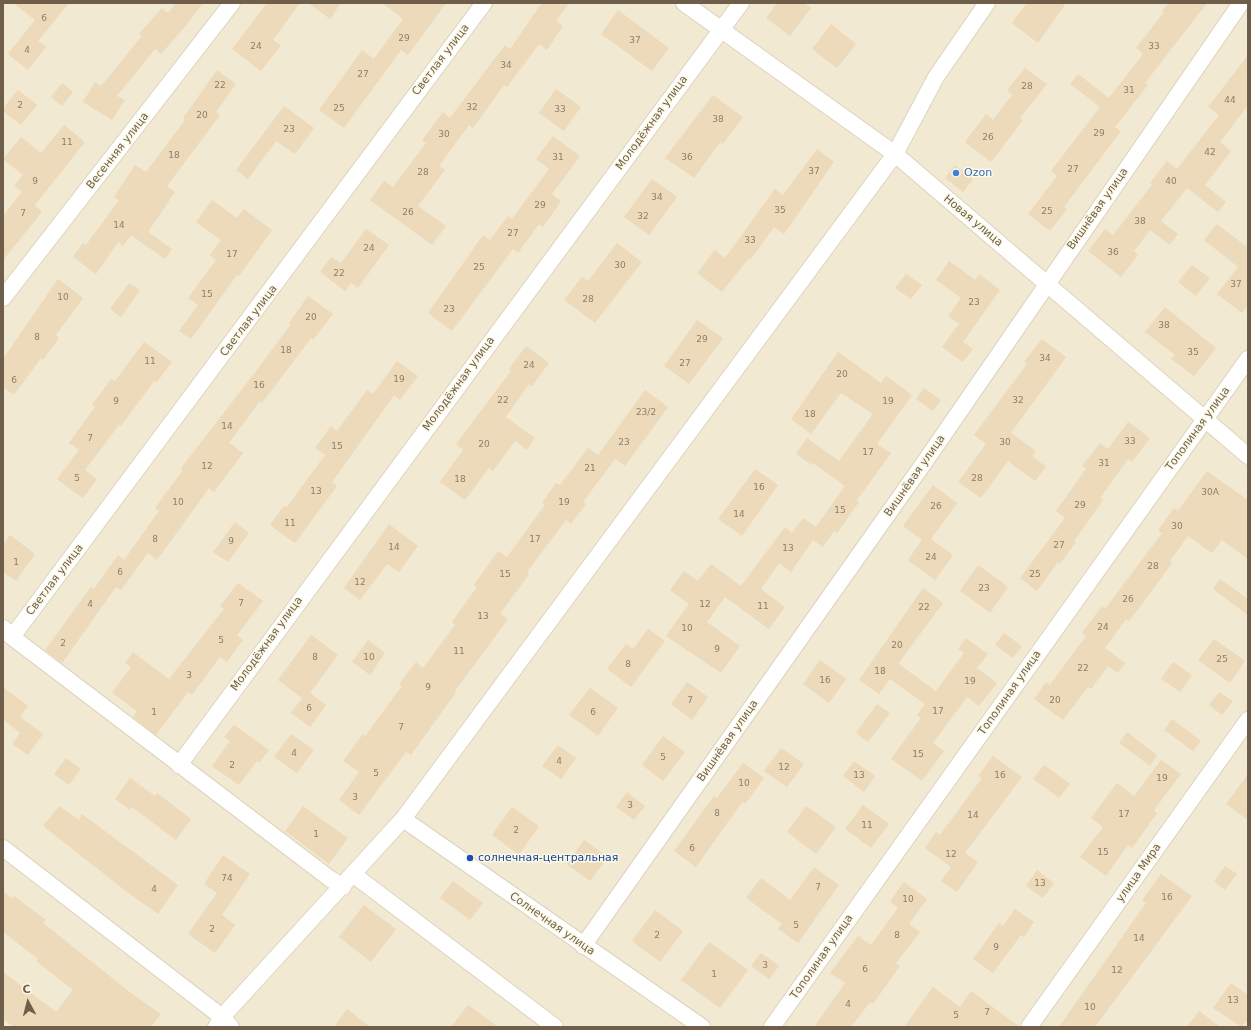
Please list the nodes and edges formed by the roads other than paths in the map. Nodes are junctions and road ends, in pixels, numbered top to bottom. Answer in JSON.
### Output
{"nodes":[{"id":1,"x":232,"y":3,"type":"edge"},
{"id":2,"x":484,"y":3,"type":"edge"},
{"id":3,"x":684,"y":3,"type":"edge"},
{"id":4,"x":741,"y":3,"type":"edge"},
{"id":5,"x":987,"y":3,"type":"edge"},
{"id":6,"x":1241,"y":3,"type":"edge"},
{"id":7,"x":720,"y":30,"type":"junction"},
{"id":8,"x":895,"y":154,"type":"junction"},
{"id":9,"x":1046,"y":283,"type":"junction"},
{"id":10,"x":3,"y":298,"type":"edge"},
{"id":11,"x":1248,"y":359,"type":"edge"},
{"id":12,"x":1204,"y":420,"type":"junction"},
{"id":13,"x":1248,"y":456,"type":"edge"},
{"id":14,"x":8,"y":633,"type":"edge"},
{"id":15,"x":1248,"y":720,"type":"edge"},
{"id":16,"x":179,"y":765,"type":"junction"},
{"id":17,"x":403,"y":819,"type":"junction"},
{"id":18,"x":3,"y":848,"type":"edge"},
{"id":19,"x":354,"y":874,"type":"junction"},
{"id":20,"x":342,"y":887,"type":"junction"},
{"id":21,"x":583,"y":946,"type":"junction"},
{"id":22,"x":223,"y":1024,"type":"edge"},
{"id":23,"x":555,"y":1027,"type":"edge"},
{"id":24,"x":702,"y":1027,"type":"edge"},
{"id":25,"x":772,"y":1027,"type":"edge"},
{"id":26,"x":1029,"y":1027,"type":"edge"}],
"edges":[{"from":1,"to":10,"type":"street","name":"Весенняя улица"},
{"from":2,"to":14,"type":"street","name":"Светлая улица"},
{"from":3,"to":7,"type":"street","name":"Новая улица"},
{"from":4,"to":7,"type":"street","name":"Молодёжная улица"},
{"from":5,"to":8,"type":"street"},
{"from":6,"to":9,"type":"street","name":"Вишнёвая улица"},
{"from":7,"to":8,"type":"street","name":"Новая улица"},
{"from":7,"to":16,"type":"street","name":"Молодёжная улица"},
{"from":8,"to":9,"type":"street","name":"Новая улица"},
{"from":8,"to":17,"type":"street"},
{"from":9,"to":12,"type":"street","name":"Новая улица"},
{"from":9,"to":21,"type":"street","name":"Вишнёвая улица"},
{"from":11,"to":12,"type":"street","name":"Тополиная улица"},
{"from":12,"to":13,"type":"street","name":"Новая улица"},
{"from":12,"to":25,"type":"street","name":"Тополиная улица"},
{"from":14,"to":16,"type":"street"},
{"from":15,"to":26,"type":"street","name":"улица Мира"},
{"from":16,"to":20,"type":"street"},
{"from":17,"to":19,"type":"street"},
{"from":17,"to":21,"type":"street","name":"Солнечная улица"},
{"from":18,"to":22,"type":"street"},
{"from":19,"to":20,"type":"street"},
{"from":19,"to":23,"type":"street"},
{"from":20,"to":22,"type":"street"},
{"from":21,"to":24,"type":"street","name":"Солнечная улица"}]}
